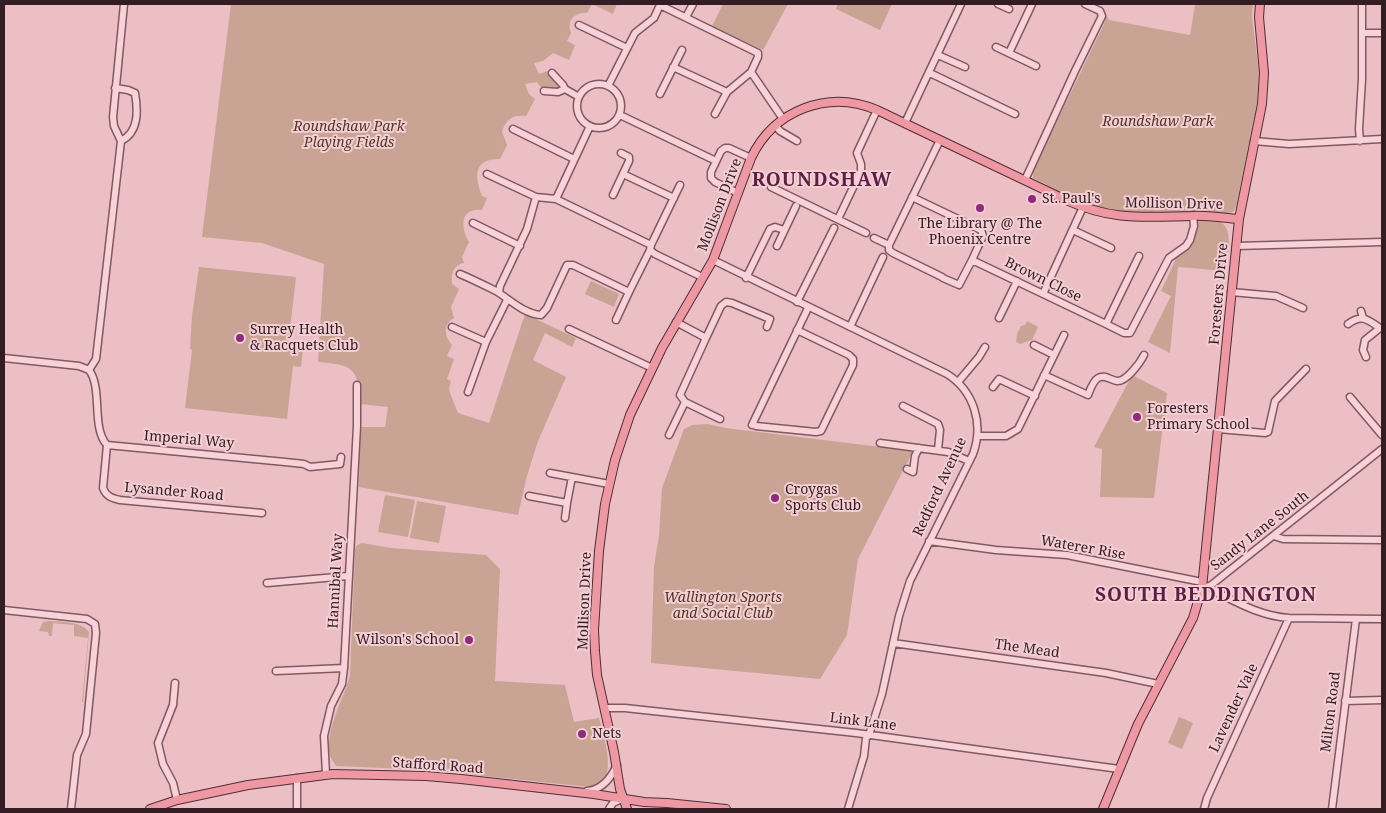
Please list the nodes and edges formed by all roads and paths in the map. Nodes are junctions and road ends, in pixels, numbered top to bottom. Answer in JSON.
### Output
{"nodes":[{"id":1,"x":124,"y":4,"type":"edge"},
{"id":2,"x":659,"y":4,"type":"edge"},
{"id":3,"x":693,"y":4,"type":"edge"},
{"id":4,"x":961,"y":4,"type":"edge"},
{"id":5,"x":998,"y":4,"type":"edge"},
{"id":6,"x":1032,"y":4,"type":"edge"},
{"id":7,"x":1085,"y":4,"type":"edge"},
{"id":8,"x":1260,"y":4,"type":"edge"},
{"id":9,"x":1362,"y":4,"type":"edge"},
{"id":10,"x":1009,"y":9,"type":"dead end"},
{"id":11,"x":686,"y":17,"type":"junction"},
{"id":12,"x":579,"y":25,"type":"dead end"},
{"id":13,"x":1382,"y":33,"type":"edge"},
{"id":14,"x":1362,"y":34,"type":"junction"},
{"id":15,"x":996,"y":47,"type":"dead end"},
{"id":16,"x":627,"y":48,"type":"junction"},
{"id":17,"x":682,"y":50,"type":"dead end"},
{"id":18,"x":1009,"y":53,"type":"junction"},
{"id":19,"x":938,"y":55,"type":"junction"},
{"id":20,"x":1036,"y":66,"type":"dead end"},
{"id":21,"x":673,"y":67,"type":"junction"},
{"id":22,"x":965,"y":67,"type":"dead end"},
{"id":23,"x":751,"y":72,"type":"junction"},
{"id":24,"x":552,"y":73,"type":"dead end"},
{"id":25,"x":930,"y":73,"type":"junction"},
{"id":26,"x":608,"y":86,"type":"junction"},
{"id":27,"x":115,"y":88,"type":"junction"},
{"id":28,"x":564,"y":89,"type":"junction"},
{"id":29,"x":544,"y":91,"type":"dead end"},
{"id":30,"x":727,"y":92,"type":"junction"},
{"id":31,"x":660,"y":94,"type":"dead end"},
{"id":32,"x":579,"y":97,"type":"junction"},
{"id":33,"x":877,"y":110,"type":"junction"},
{"id":34,"x":715,"y":114,"type":"dead end"},
{"id":35,"x":1015,"y":114,"type":"dead end"},
{"id":36,"x":620,"y":116,"type":"junction"},
{"id":37,"x":783,"y":119,"type":"junction"},
{"id":38,"x":905,"y":123,"type":"junction"},
{"id":39,"x":775,"y":125,"type":"junction"},
{"id":40,"x":590,"y":126,"type":"junction"},
{"id":41,"x":513,"y":130,"type":"dead end"},
{"id":42,"x":940,"y":140,"type":"junction"},
{"id":43,"x":1382,"y":140,"type":"edge"},
{"id":44,"x":121,"y":141,"type":"junction"},
{"id":45,"x":797,"y":141,"type":"dead end"},
{"id":46,"x":1254,"y":141,"type":"junction"},
{"id":47,"x":1360,"y":141,"type":"junction"},
{"id":48,"x":621,"y":153,"type":"dead end"},
{"id":49,"x":751,"y":158,"type":"junction"},
{"id":50,"x":574,"y":159,"type":"junction"},
{"id":51,"x":716,"y":162,"type":"junction"},
{"id":52,"x":487,"y":174,"type":"dead end"},
{"id":53,"x":623,"y":174,"type":"junction"},
{"id":54,"x":1025,"y":180,"type":"junction"},
{"id":55,"x":680,"y":185,"type":"dead end"},
{"id":56,"x":770,"y":188,"type":"dead end"},
{"id":57,"x":738,"y":193,"type":"junction"},
{"id":58,"x":613,"y":195,"type":"dead end"},
{"id":59,"x":536,"y":197,"type":"junction"},
{"id":60,"x":912,"y":197,"type":"junction"},
{"id":61,"x":674,"y":198,"type":"junction"},
{"id":62,"x":556,"y":199,"type":"junction"},
{"id":63,"x":796,"y":206,"type":"dead end"},
{"id":64,"x":1083,"y":207,"type":"junction"},
{"id":65,"x":1193,"y":216,"type":"junction"},
{"id":66,"x":838,"y":219,"type":"junction"},
{"id":67,"x":1239,"y":219,"type":"junction"},
{"id":68,"x":473,"y":223,"type":"dead end"},
{"id":69,"x":834,"y":228,"type":"dead end"},
{"id":70,"x":784,"y":230,"type":"junction"},
{"id":71,"x":1073,"y":230,"type":"junction"},
{"id":72,"x":866,"y":233,"type":"dead end"},
{"id":73,"x":874,"y":238,"type":"dead end"},
{"id":74,"x":1382,"y":242,"type":"edge"},
{"id":75,"x":889,"y":245,"type":"junction"},
{"id":76,"x":520,"y":246,"type":"junction"},
{"id":77,"x":777,"y":246,"type":"dead end"},
{"id":78,"x":1236,"y":246,"type":"junction"},
{"id":79,"x":651,"y":248,"type":"junction"},
{"id":80,"x":1111,"y":248,"type":"dead end"},
{"id":81,"x":1139,"y":256,"type":"dead end"},
{"id":82,"x":883,"y":257,"type":"dead end"},
{"id":83,"x":713,"y":260,"type":"junction"},
{"id":84,"x":972,"y":260,"type":"junction"},
{"id":85,"x":460,"y":274,"type":"dead end"},
{"id":86,"x":702,"y":277,"type":"junction"},
{"id":87,"x":746,"y":278,"type":"junction"},
{"id":88,"x":1017,"y":281,"type":"junction"},
{"id":89,"x":629,"y":292,"type":"junction"},
{"id":90,"x":1232,"y":292,"type":"junction"},
{"id":91,"x":499,"y":293,"type":"junction"},
{"id":92,"x":1043,"y":294,"type":"junction"},
{"id":93,"x":507,"y":300,"type":"junction"},
{"id":94,"x":797,"y":302,"type":"junction"},
{"id":95,"x":808,"y":308,"type":"junction"},
{"id":96,"x":1303,"y":308,"type":"dead end"},
{"id":97,"x":1361,"y":311,"type":"dead end"},
{"id":98,"x":999,"y":318,"type":"dead end"},
{"id":99,"x":1363,"y":318,"type":"junction"},
{"id":100,"x":616,"y":320,"type":"dead end"},
{"id":101,"x":676,"y":322,"type":"junction"},
{"id":102,"x":1106,"y":324,"type":"junction"},
{"id":103,"x":1348,"y":324,"type":"dead end"},
{"id":104,"x":452,"y":327,"type":"dead end"},
{"id":105,"x":767,"y":327,"type":"dead end"},
{"id":106,"x":850,"y":327,"type":"junction"},
{"id":107,"x":1381,"y":328,"type":"edge"},
{"id":108,"x":569,"y":329,"type":"dead end"},
{"id":109,"x":797,"y":330,"type":"junction"},
{"id":110,"x":1064,"y":335,"type":"dead end"},
{"id":111,"x":706,"y":338,"type":"junction"},
{"id":112,"x":486,"y":342,"type":"junction"},
{"id":113,"x":1034,"y":345,"type":"dead end"},
{"id":114,"x":985,"y":347,"type":"dead end"},
{"id":115,"x":1054,"y":355,"type":"junction"},
{"id":116,"x":1144,"y":355,"type":"dead end"},
{"id":117,"x":1366,"y":357,"type":"dead end"},
{"id":118,"x":4,"y":358,"type":"edge"},
{"id":119,"x":652,"y":368,"type":"junction"},
{"id":120,"x":1306,"y":369,"type":"dead end"},
{"id":121,"x":89,"y":370,"type":"junction"},
{"id":122,"x":1044,"y":375,"type":"junction"},
{"id":123,"x":958,"y":382,"type":"junction"},
{"id":124,"x":357,"y":386,"type":"dead end"},
{"id":125,"x":993,"y":387,"type":"dead end"},
{"id":126,"x":468,"y":392,"type":"dead end"},
{"id":127,"x":1035,"y":396,"type":"junction"},
{"id":128,"x":1350,"y":396,"type":"dead end"},
{"id":129,"x":685,"y":402,"type":"junction"},
{"id":130,"x":903,"y":406,"type":"dead end"},
{"id":131,"x":720,"y":419,"type":"dead end"},
{"id":132,"x":1218,"y":429,"type":"junction"},
{"id":133,"x":669,"y":435,"type":"dead end"},
{"id":134,"x":1382,"y":435,"type":"edge"},
{"id":135,"x":978,"y":436,"type":"junction"},
{"id":136,"x":880,"y":443,"type":"dead end"},
{"id":137,"x":107,"y":445,"type":"junction"},
{"id":138,"x":918,"y":448,"type":"junction"},
{"id":139,"x":1382,"y":449,"type":"edge"},
{"id":140,"x":938,"y":450,"type":"junction"},
{"id":141,"x":340,"y":457,"type":"dead end"},
{"id":142,"x":969,"y":461,"type":"junction"},
{"id":143,"x":907,"y":469,"type":"dead end"},
{"id":144,"x":550,"y":473,"type":"dead end"},
{"id":145,"x":572,"y":477,"type":"junction"},
{"id":146,"x":609,"y":484,"type":"junction"},
{"id":147,"x":529,"y":496,"type":"dead end"},
{"id":148,"x":568,"y":503,"type":"junction"},
{"id":149,"x":262,"y":513,"type":"dead end"},
{"id":150,"x":565,"y":518,"type":"dead end"},
{"id":151,"x":1274,"y":536,"type":"junction"},
{"id":152,"x":1382,"y":540,"type":"edge"},
{"id":153,"x":929,"y":541,"type":"junction"},
{"id":154,"x":348,"y":576,"type":"junction"},
{"id":155,"x":267,"y":583,"type":"dead end"},
{"id":156,"x":1205,"y":585,"type":"junction"},
{"id":157,"x":4,"y":610,"type":"edge"},
{"id":158,"x":1289,"y":618,"type":"junction"},
{"id":159,"x":1356,"y":619,"type":"junction"},
{"id":160,"x":1382,"y":619,"type":"edge"},
{"id":161,"x":893,"y":643,"type":"junction"},
{"id":162,"x":344,"y":668,"type":"junction"},
{"id":163,"x":276,"y":671,"type":"dead end"},
{"id":164,"x":175,"y":683,"type":"dead end"},
{"id":165,"x":1158,"y":684,"type":"junction"},
{"id":166,"x":1382,"y":700,"type":"edge"},
{"id":167,"x":1345,"y":701,"type":"junction"},
{"id":168,"x":605,"y":708,"type":"junction"},
{"id":169,"x":869,"y":735,"type":"junction"},
{"id":170,"x":617,"y":765,"type":"junction"},
{"id":171,"x":1119,"y":769,"type":"junction"},
{"id":172,"x":326,"y":774,"type":"junction"},
{"id":173,"x":296,"y":778,"type":"junction"},
{"id":174,"x":576,"y":792,"type":"junction"},
{"id":175,"x":622,"y":799,"type":"junction"},
{"id":176,"x":177,"y":800,"type":"junction"},
{"id":177,"x":654,"y":802,"type":"junction"},
{"id":178,"x":71,"y":809,"type":"edge"},
{"id":179,"x":150,"y":809,"type":"edge"},
{"id":180,"x":297,"y":809,"type":"edge"},
{"id":181,"x":609,"y":809,"type":"edge"},
{"id":182,"x":627,"y":809,"type":"edge"},
{"id":183,"x":646,"y":809,"type":"edge"},
{"id":184,"x":726,"y":809,"type":"edge"},
{"id":185,"x":848,"y":809,"type":"edge"},
{"id":186,"x":1102,"y":809,"type":"edge"},
{"id":187,"x":1204,"y":809,"type":"edge"},
{"id":188,"x":1332,"y":809,"type":"edge"}],
"edges":[{"from":1,"to":27,"type":"street"},
{"from":2,"to":11,"type":"street"},
{"from":2,"to":16,"type":"street"},
{"from":3,"to":11,"type":"street"},
{"from":4,"to":19,"type":"street"},
{"from":5,"to":10,"type":"street"},
{"from":6,"to":18,"type":"street"},
{"from":7,"to":54,"type":"street"},
{"from":8,"to":46,"type":"main road","name":"Foresters Drive"},
{"from":9,"to":14,"type":"street"},
{"from":11,"to":23,"type":"street"},
{"from":12,"to":16,"type":"street"},
{"from":13,"to":14,"type":"street"},
{"from":14,"to":47,"type":"street"},
{"from":15,"to":18,"type":"street"},
{"from":16,"to":26,"type":"street"},
{"from":17,"to":21,"type":"street"},
{"from":18,"to":20,"type":"street"},
{"from":19,"to":22,"type":"street"},
{"from":19,"to":25,"type":"street"},
{"from":21,"to":30,"type":"street"},
{"from":21,"to":31,"type":"street"},
{"from":23,"to":30,"type":"street"},
{"from":23,"to":37,"type":"street"},
{"from":24,"to":28,"type":"street"},
{"from":25,"to":35,"type":"street"},
{"from":25,"to":38,"type":"street"},
{"from":26,"to":32,"type":"street"},
{"from":26,"to":36,"type":"street"},
{"from":27,"to":44,"type":"street"},
{"from":27,"to":44,"type":"street"},
{"from":28,"to":29,"type":"street"},
{"from":28,"to":32,"type":"street"},
{"from":30,"to":34,"type":"street"},
{"from":32,"to":40,"type":"street"},
{"from":33,"to":37,"type":"main road","name":"Mollison Drive"},
{"from":33,"to":38,"type":"main road","name":"Mollison Drive"},
{"from":33,"to":66,"type":"street"},
{"from":36,"to":40,"type":"street"},
{"from":36,"to":51,"type":"street"},
{"from":37,"to":39,"type":"main road","name":"Mollison Drive"},
{"from":38,"to":42,"type":"main road","name":"Mollison Drive"},
{"from":39,"to":45,"type":"street"},
{"from":39,"to":49,"type":"main road","name":"Mollison Drive"},
{"from":40,"to":50,"type":"street"},
{"from":41,"to":50,"type":"street"},
{"from":42,"to":54,"type":"main road","name":"Mollison Drive"},
{"from":42,"to":60,"type":"street"},
{"from":43,"to":47,"type":"street"},
{"from":44,"to":121,"type":"street"},
{"from":46,"to":47,"type":"street"},
{"from":46,"to":67,"type":"main road","name":"Foresters Drive"},
{"from":48,"to":53,"type":"street"},
{"from":49,"to":51,"type":"street"},
{"from":49,"to":57,"type":"main road","name":"Mollison Drive"},
{"from":50,"to":62,"type":"street"},
{"from":51,"to":57,"type":"street"},
{"from":52,"to":59,"type":"street"},
{"from":53,"to":58,"type":"street"},
{"from":53,"to":61,"type":"street"},
{"from":54,"to":64,"type":"main road","name":"Mollison Drive"},
{"from":55,"to":61,"type":"street"},
{"from":56,"to":66,"type":"street"},
{"from":57,"to":83,"type":"main road","name":"Mollison Drive"},
{"from":59,"to":62,"type":"street"},
{"from":59,"to":76,"type":"street"},
{"from":60,"to":75,"type":"street"},
{"from":60,"to":84,"type":"street"},
{"from":61,"to":79,"type":"street"},
{"from":62,"to":79,"type":"street"},
{"from":63,"to":70,"type":"street"},
{"from":64,"to":65,"type":"main road","name":"Mollison Drive"},
{"from":64,"to":71,"type":"street"},
{"from":65,"to":67,"type":"main road","name":"Mollison Drive"},
{"from":65,"to":102,"type":"street","name":"Brown Close"},
{"from":66,"to":72,"type":"street"},
{"from":67,"to":78,"type":"main road","name":"Foresters Drive"},
{"from":68,"to":76,"type":"street"},
{"from":69,"to":94,"type":"street"},
{"from":70,"to":77,"type":"street"},
{"from":70,"to":87,"type":"street"},
{"from":71,"to":80,"type":"street"},
{"from":71,"to":92,"type":"street"},
{"from":73,"to":75,"type":"street"},
{"from":74,"to":78,"type":"street"},
{"from":75,"to":84,"type":"street"},
{"from":76,"to":91,"type":"street"},
{"from":78,"to":90,"type":"main road","name":"Foresters Drive"},
{"from":79,"to":86,"type":"street"},
{"from":79,"to":89,"type":"street"},
{"from":81,"to":102,"type":"street"},
{"from":82,"to":106,"type":"street"},
{"from":83,"to":86,"type":"main road","name":"Mollison Drive"},
{"from":83,"to":87,"type":"street","name":"Redford Avenue"},
{"from":84,"to":88,"type":"street","name":"Brown Close"},
{"from":85,"to":91,"type":"street"},
{"from":86,"to":101,"type":"main road","name":"Mollison Drive"},
{"from":87,"to":94,"type":"street","name":"Redford Avenue"},
{"from":88,"to":92,"type":"street","name":"Brown Close"},
{"from":88,"to":98,"type":"street"},
{"from":89,"to":93,"type":"street"},
{"from":89,"to":100,"type":"street"},
{"from":90,"to":96,"type":"street"},
{"from":90,"to":132,"type":"main road","name":"Foresters Drive"},
{"from":91,"to":93,"type":"street"},
{"from":92,"to":102,"type":"street","name":"Brown Close"},
{"from":93,"to":112,"type":"street"},
{"from":94,"to":95,"type":"street","name":"Redford Avenue"},
{"from":95,"to":106,"type":"street","name":"Redford Avenue"},
{"from":95,"to":109,"type":"street"},
{"from":97,"to":99,"type":"street"},
{"from":99,"to":103,"type":"street"},
{"from":99,"to":107,"type":"street"},
{"from":101,"to":111,"type":"street"},
{"from":101,"to":119,"type":"main road","name":"Mollison Drive"},
{"from":104,"to":112,"type":"street"},
{"from":105,"to":111,"type":"street"},
{"from":106,"to":123,"type":"street","name":"Redford Avenue"},
{"from":107,"to":117,"type":"street"},
{"from":108,"to":119,"type":"street"},
{"from":109,"to":109,"type":"street"},
{"from":110,"to":115,"type":"street"},
{"from":111,"to":129,"type":"street"},
{"from":112,"to":126,"type":"street"},
{"from":113,"to":115,"type":"street"},
{"from":114,"to":123,"type":"street"},
{"from":115,"to":122,"type":"street"},
{"from":116,"to":122,"type":"street"},
{"from":118,"to":121,"type":"street"},
{"from":119,"to":146,"type":"main road","name":"Mollison Drive"},
{"from":120,"to":132,"type":"street"},
{"from":121,"to":137,"type":"street"},
{"from":122,"to":127,"type":"street"},
{"from":123,"to":135,"type":"street","name":"Redford Avenue"},
{"from":124,"to":154,"type":"street","name":"Hannibal Way"},
{"from":125,"to":127,"type":"street"},
{"from":127,"to":135,"type":"street"},
{"from":128,"to":134,"type":"street"},
{"from":129,"to":131,"type":"street"},
{"from":129,"to":133,"type":"street"},
{"from":130,"to":140,"type":"street"},
{"from":132,"to":156,"type":"main road","name":"Foresters Drive"},
{"from":135,"to":142,"type":"street","name":"Redford Avenue"},
{"from":136,"to":138,"type":"street"},
{"from":137,"to":141,"type":"street","name":"Imperial Way"},
{"from":137,"to":149,"type":"street","name":"Lysander Road"},
{"from":138,"to":140,"type":"street"},
{"from":138,"to":143,"type":"street"},
{"from":139,"to":151,"type":"street","name":"Sandy Lane South"},
{"from":140,"to":142,"type":"street"},
{"from":142,"to":153,"type":"street","name":"Redford Avenue"},
{"from":144,"to":145,"type":"street"},
{"from":145,"to":146,"type":"street"},
{"from":145,"to":148,"type":"street"},
{"from":146,"to":168,"type":"main road","name":"Mollison Drive"},
{"from":147,"to":148,"type":"street"},
{"from":148,"to":150,"type":"street"},
{"from":151,"to":152,"type":"street"},
{"from":151,"to":156,"type":"street","name":"Sandy Lane South"},
{"from":153,"to":156,"type":"street","name":"Waterer Rise"},
{"from":153,"to":161,"type":"street","name":"Redford Avenue"},
{"from":154,"to":155,"type":"street"},
{"from":154,"to":162,"type":"street","name":"Hannibal Way"},
{"from":156,"to":158,"type":"street"},
{"from":156,"to":165,"type":"main road"},
{"from":157,"to":178,"type":"street"},
{"from":158,"to":159,"type":"street"},
{"from":158,"to":187,"type":"street","name":"Lavender Vale"},
{"from":159,"to":160,"type":"street"},
{"from":159,"to":167,"type":"street","name":"Milton Road"},
{"from":161,"to":165,"type":"street","name":"The Mead"},
{"from":161,"to":169,"type":"street","name":"Redford Avenue"},
{"from":162,"to":163,"type":"street"},
{"from":162,"to":172,"type":"street","name":"Hannibal Way"},
{"from":164,"to":176,"type":"street"},
{"from":165,"to":171,"type":"main road"},
{"from":166,"to":167,"type":"street"},
{"from":167,"to":188,"type":"street","name":"Milton Road"},
{"from":168,"to":169,"type":"street","name":"Link Lane"},
{"from":168,"to":170,"type":"main road","name":"Mollison Drive"},
{"from":169,"to":171,"type":"street","name":"Link Lane"},
{"from":169,"to":185,"type":"street","name":"Redford Avenue"},
{"from":170,"to":174,"type":"street"},
{"from":170,"to":175,"type":"main road","name":"Mollison Drive"},
{"from":171,"to":186,"type":"main road"},
{"from":172,"to":173,"type":"main road","name":"Stafford Road"},
{"from":172,"to":174,"type":"main road","name":"Stafford Road"},
{"from":173,"to":176,"type":"main road","name":"Stafford Road"},
{"from":173,"to":180,"type":"street"},
{"from":174,"to":175,"type":"main road","name":"Stafford Road"},
{"from":175,"to":177,"type":"main road","name":"Stafford Road"},
{"from":175,"to":181,"type":"street"},
{"from":175,"to":182,"type":"main road","name":"Mollison Drive"},
{"from":176,"to":179,"type":"main road","name":"Stafford Road"},
{"from":177,"to":183,"type":"main road"},
{"from":177,"to":184,"type":"main road","name":"Stafford Road"}]}
